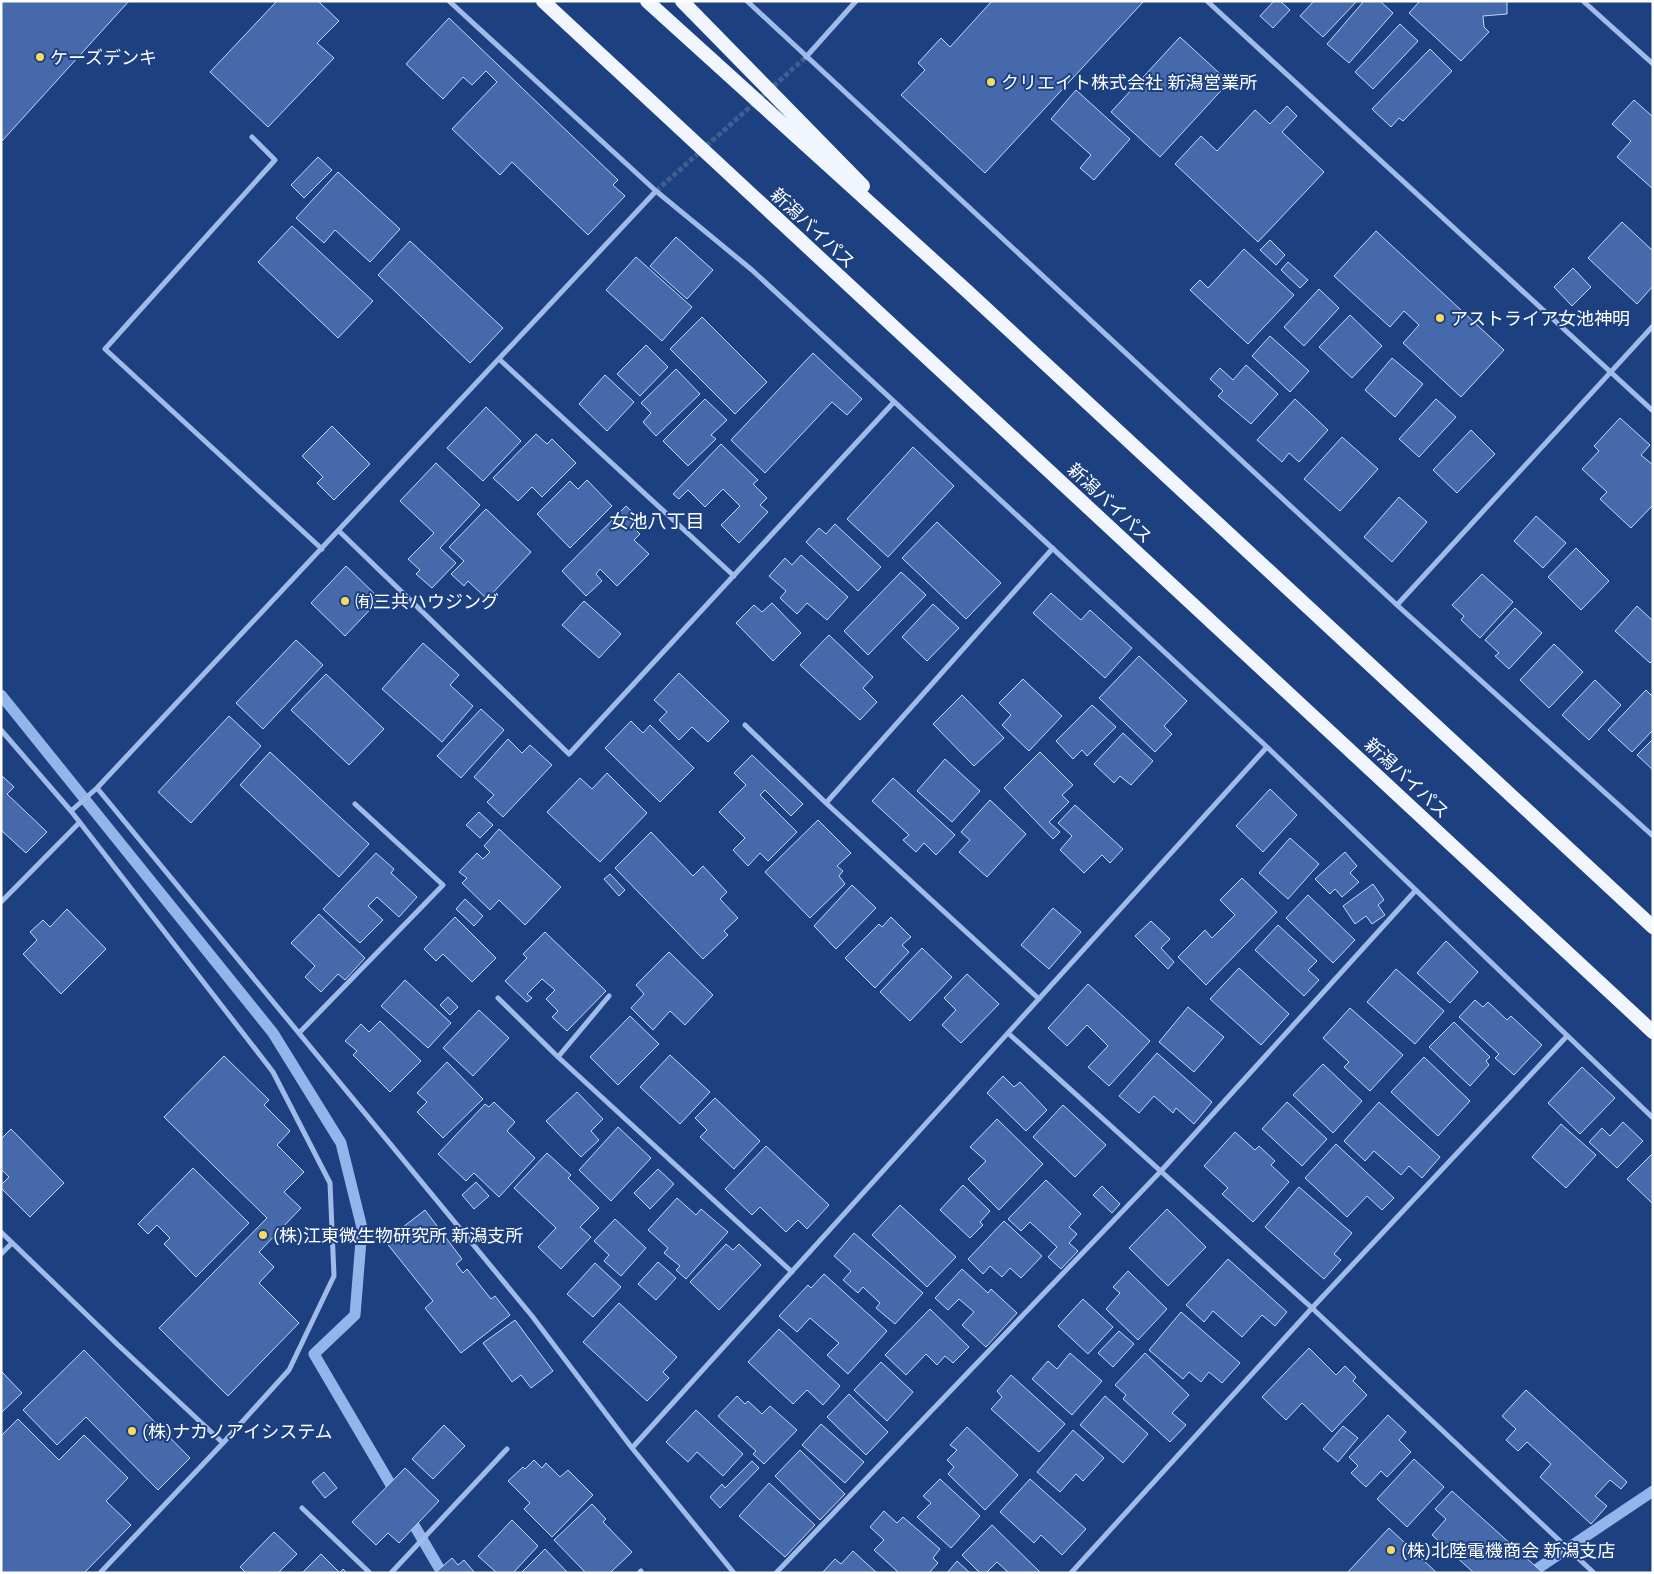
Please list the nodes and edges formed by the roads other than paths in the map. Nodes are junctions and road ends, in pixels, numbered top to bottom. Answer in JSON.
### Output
{"nodes":[{"id":1,"x":449,"y":1,"type":"edge"},
{"id":2,"x":531,"y":1,"type":"edge"},
{"id":3,"x":543,"y":1,"type":"edge"},
{"id":4,"x":647,"y":1,"type":"edge"},
{"id":5,"x":682,"y":1,"type":"edge"},
{"id":6,"x":748,"y":1,"type":"edge"},
{"id":7,"x":856,"y":1,"type":"edge"},
{"id":8,"x":1207,"y":1,"type":"edge"},
{"id":9,"x":1584,"y":1,"type":"edge"},
{"id":10,"x":598,"y":54,"type":"junction"},
{"id":11,"x":806,"y":57,"type":"junction"},
{"id":12,"x":1653,"y":64,"type":"edge"},
{"id":13,"x":252,"y":137,"type":"dead end"},
{"id":14,"x":656,"y":191,"type":"junction"},
{"id":15,"x":967,"y":291,"type":"junction"},
{"id":16,"x":1653,"y":326,"type":"edge"},
{"id":17,"x":499,"y":359,"type":"junction"},
{"id":18,"x":1610,"y":372,"type":"junction"},
{"id":19,"x":894,"y":402,"type":"junction"},
{"id":20,"x":1653,"y":411,"type":"edge"},
{"id":21,"x":339,"y":531,"type":"junction"},
{"id":22,"x":1053,"y":548,"type":"junction"},
{"id":23,"x":322,"y":549,"type":"junction"},
{"id":24,"x":734,"y":576,"type":"junction"},
{"id":25,"x":1397,"y":605,"type":"junction"},
{"id":26,"x":745,"y":725,"type":"dead end"},
{"id":27,"x":1,"y":730,"type":"edge"},
{"id":28,"x":1267,"y":747,"type":"junction"},
{"id":29,"x":97,"y":788,"type":"junction"},
{"id":30,"x":826,"y":803,"type":"junction"},
{"id":31,"x":355,"y":804,"type":"dead end"},
{"id":32,"x":71,"y":811,"type":"junction"},
{"id":33,"x":79,"y":823,"type":"junction"},
{"id":34,"x":1653,"y":836,"type":"edge"},
{"id":35,"x":1416,"y":890,"type":"junction"},
{"id":36,"x":1,"y":902,"type":"edge"},
{"id":37,"x":1653,"y":927,"type":"edge"},
{"id":38,"x":609,"y":996,"type":"dead end"},
{"id":39,"x":498,"y":998,"type":"dead end"},
{"id":40,"x":1039,"y":999,"type":"junction"},
{"id":41,"x":1008,"y":1032,"type":"junction"},
{"id":42,"x":1653,"y":1032,"type":"edge"},
{"id":43,"x":299,"y":1033,"type":"junction"},
{"id":44,"x":1567,"y":1036,"type":"junction"},
{"id":45,"x":558,"y":1057,"type":"junction"},
{"id":46,"x":1653,"y":1118,"type":"edge"},
{"id":47,"x":1161,"y":1171,"type":"junction"},
{"id":48,"x":1,"y":1232,"type":"edge"},
{"id":49,"x":12,"y":1242,"type":"junction"},
{"id":50,"x":1,"y":1254,"type":"edge"},
{"id":51,"x":792,"y":1272,"type":"junction"},
{"id":52,"x":1312,"y":1308,"type":"junction"},
{"id":53,"x":223,"y":1443,"type":"junction"},
{"id":54,"x":632,"y":1448,"type":"junction"},
{"id":55,"x":507,"y":1449,"type":"dead end"},
{"id":56,"x":302,"y":1508,"type":"dead end"},
{"id":57,"x":100,"y":1573,"type":"edge"},
{"id":58,"x":370,"y":1573,"type":"edge"},
{"id":59,"x":392,"y":1573,"type":"edge"},
{"id":60,"x":734,"y":1573,"type":"edge"},
{"id":61,"x":776,"y":1573,"type":"edge"},
{"id":62,"x":1071,"y":1573,"type":"edge"},
{"id":63,"x":1594,"y":1573,"type":"edge"}],
"edges":[{"from":1,"to":14,"type":"street"},
{"from":2,"to":10,"type":"highway"},
{"from":3,"to":10,"type":"highway","name":"新潟バイパス"},
{"from":4,"to":15,"type":"highway"},
{"from":5,"to":15,"type":"highway"},
{"from":6,"to":11,"type":"street"},
{"from":7,"to":11,"type":"street"},
{"from":8,"to":18,"type":"street"},
{"from":9,"to":12,"type":"street"},
{"from":10,"to":42,"type":"highway","name":"新潟バイパス"},
{"from":11,"to":25,"type":"street"},
{"from":13,"to":23,"type":"street"},
{"from":14,"to":17,"type":"street"},
{"from":14,"to":19,"type":"street"},
{"from":15,"to":37,"type":"highway"},
{"from":16,"to":18,"type":"street"},
{"from":17,"to":21,"type":"street"},
{"from":17,"to":24,"type":"street"},
{"from":18,"to":20,"type":"street"},
{"from":18,"to":25,"type":"street"},
{"from":19,"to":22,"type":"street"},
{"from":19,"to":24,"type":"street"},
{"from":21,"to":23,"type":"street"},
{"from":21,"to":24,"type":"street"},
{"from":22,"to":28,"type":"street"},
{"from":22,"to":30,"type":"street"},
{"from":23,"to":29,"type":"street"},
{"from":25,"to":34,"type":"street"},
{"from":26,"to":30,"type":"street"},
{"from":27,"to":32,"type":"street"},
{"from":28,"to":35,"type":"street"},
{"from":28,"to":40,"type":"street"},
{"from":29,"to":32,"type":"street"},
{"from":29,"to":43,"type":"street"},
{"from":30,"to":40,"type":"street"},
{"from":31,"to":43,"type":"street"},
{"from":32,"to":33,"type":"street"},
{"from":33,"to":36,"type":"street"},
{"from":33,"to":53,"type":"street"},
{"from":35,"to":44,"type":"street"},
{"from":35,"to":47,"type":"street"},
{"from":38,"to":45,"type":"street"},
{"from":39,"to":45,"type":"street"},
{"from":40,"to":41,"type":"street"},
{"from":41,"to":47,"type":"street"},
{"from":41,"to":51,"type":"street"},
{"from":43,"to":54,"type":"street"},
{"from":44,"to":46,"type":"street"},
{"from":44,"to":52,"type":"street"},
{"from":45,"to":51,"type":"street"},
{"from":47,"to":52,"type":"street"},
{"from":47,"to":61,"type":"street"},
{"from":48,"to":49,"type":"street"},
{"from":49,"to":50,"type":"street"},
{"from":49,"to":53,"type":"street"},
{"from":51,"to":54,"type":"street"},
{"from":52,"to":62,"type":"street"},
{"from":52,"to":63,"type":"street"},
{"from":53,"to":57,"type":"street"},
{"from":54,"to":60,"type":"street"},
{"from":55,"to":59,"type":"street"},
{"from":56,"to":58,"type":"street"}]}
